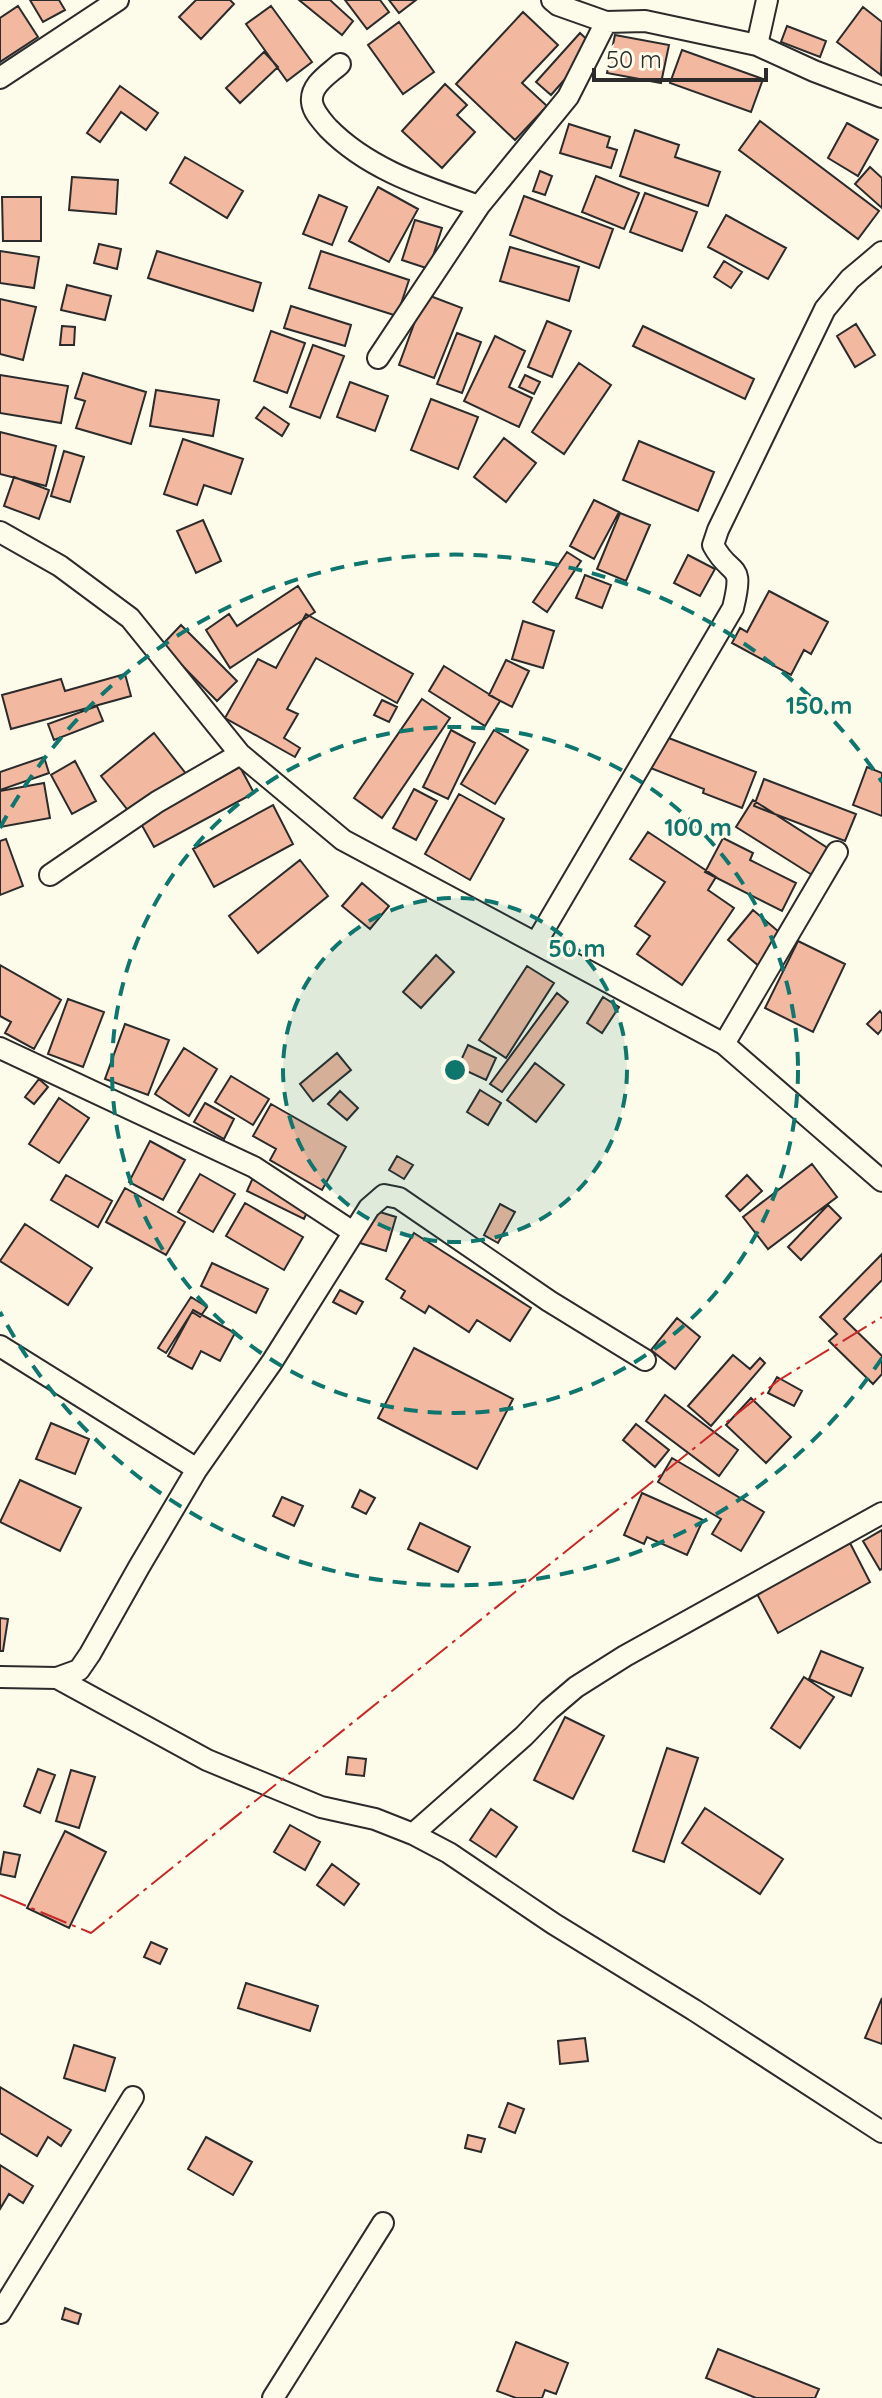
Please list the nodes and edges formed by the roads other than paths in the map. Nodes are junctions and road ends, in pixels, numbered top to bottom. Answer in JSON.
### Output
{"nodes":[{"id":1,"x":118,"y":0,"type":"edge"},
{"id":2,"x":552,"y":0,"type":"edge"},
{"id":3,"x":767,"y":0,"type":"edge"},
{"id":4,"x":606,"y":22,"type":"junction"},
{"id":5,"x":757,"y":45,"type":"junction"},
{"id":6,"x":340,"y":64,"type":"dead end"},
{"id":7,"x":0,"y":78,"type":"edge"},
{"id":8,"x":882,"y":97,"type":"edge"},
{"id":9,"x":479,"y":206,"type":"junction"},
{"id":10,"x":882,"y":252,"type":"edge"},
{"id":11,"x":378,"y":358,"type":"dead end"},
{"id":12,"x":0,"y":532,"type":"edge"},
{"id":13,"x":240,"y":754,"type":"junction"},
{"id":14,"x":837,"y":852,"type":"dead end"},
{"id":15,"x":50,"y":875,"type":"dead end"},
{"id":16,"x":536,"y":943,"type":"junction"},
{"id":17,"x":724,"y":1044,"type":"junction"},
{"id":18,"x":0,"y":1048,"type":"edge"},
{"id":19,"x":882,"y":1181,"type":"edge"},
{"id":20,"x":353,"y":1232,"type":"junction"},
{"id":21,"x":0,"y":1346,"type":"edge"},
{"id":22,"x":645,"y":1360,"type":"dead end"},
{"id":23,"x":197,"y":1469,"type":"junction"},
{"id":24,"x":882,"y":1513,"type":"edge"},
{"id":25,"x":0,"y":1677,"type":"edge"},
{"id":26,"x":57,"y":1678,"type":"junction"},
{"id":27,"x":413,"y":1834,"type":"junction"},
{"id":28,"x":133,"y":2097,"type":"dead end"},
{"id":29,"x":882,"y":2132,"type":"edge"},
{"id":30,"x":383,"y":2223,"type":"dead end"},
{"id":31,"x":0,"y":2313,"type":"edge"},
{"id":32,"x":273,"y":2398,"type":"edge"}],
"edges":[{"from":1,"to":7,"type":"street"},
{"from":2,"to":4,"type":"street"},
{"from":3,"to":5,"type":"street"},
{"from":4,"to":5,"type":"street"},
{"from":4,"to":9,"type":"street"},
{"from":5,"to":8,"type":"street"},
{"from":6,"to":9,"type":"street"},
{"from":9,"to":11,"type":"street"},
{"from":10,"to":16,"type":"street"},
{"from":12,"to":13,"type":"street"},
{"from":13,"to":15,"type":"street"},
{"from":13,"to":16,"type":"street"},
{"from":14,"to":17,"type":"street"},
{"from":16,"to":17,"type":"street"},
{"from":17,"to":19,"type":"street"},
{"from":18,"to":20,"type":"street"},
{"from":20,"to":22,"type":"street"},
{"from":20,"to":23,"type":"street"},
{"from":21,"to":23,"type":"street"},
{"from":23,"to":26,"type":"street"},
{"from":24,"to":27,"type":"street"},
{"from":25,"to":26,"type":"street"},
{"from":26,"to":27,"type":"street"},
{"from":27,"to":29,"type":"street"},
{"from":28,"to":31,"type":"street"},
{"from":30,"to":32,"type":"street"}]}
